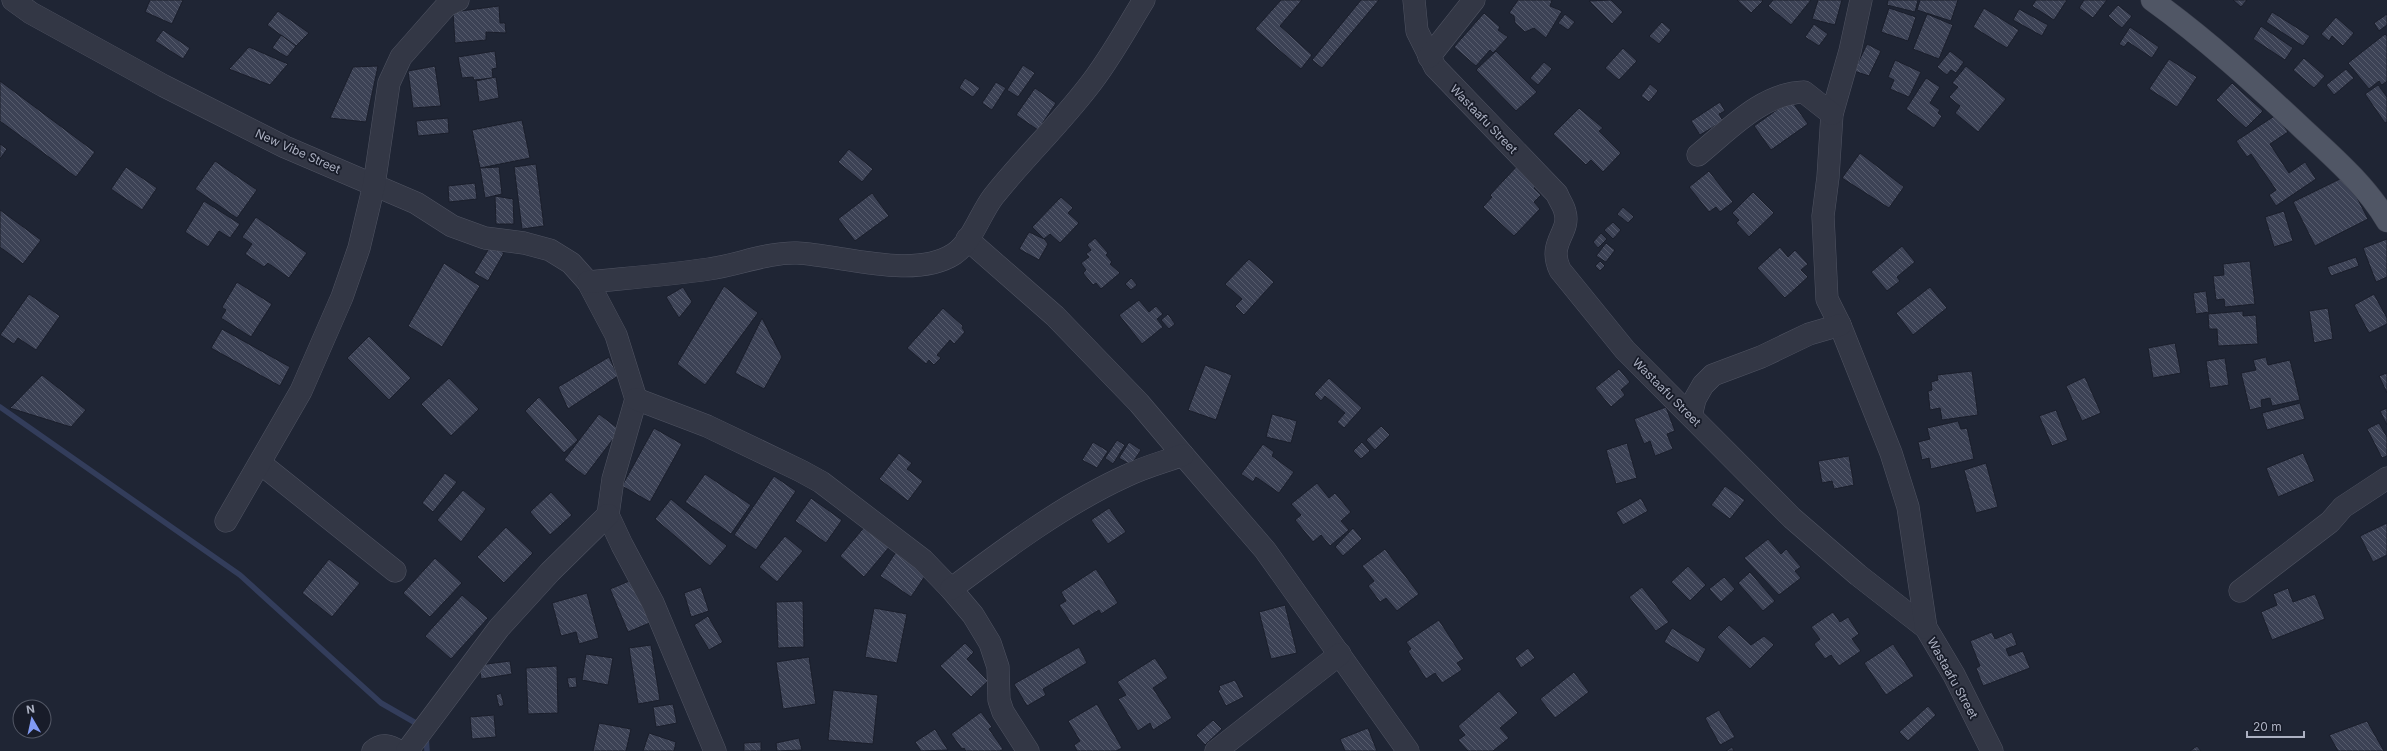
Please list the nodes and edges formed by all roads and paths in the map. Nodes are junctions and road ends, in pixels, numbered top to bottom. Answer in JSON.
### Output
{"nodes":[{"id":1,"x":13,"y":0,"type":"edge"},
{"id":2,"x":458,"y":0,"type":"edge"},
{"id":3,"x":1144,"y":0,"type":"edge"},
{"id":4,"x":1414,"y":0,"type":"edge"},
{"id":5,"x":1474,"y":0,"type":"edge"},
{"id":6,"x":1860,"y":0,"type":"edge"},
{"id":7,"x":2152,"y":0,"type":"edge"},
{"id":8,"x":1430,"y":57,"type":"junction"},
{"id":9,"x":1832,"y":114,"type":"junction"},
{"id":10,"x":1698,"y":155,"type":"dead end"},
{"id":11,"x":374,"y":185,"type":"junction"},
{"id":12,"x":2387,"y":221,"type":"edge"},
{"id":13,"x":967,"y":239,"type":"junction"},
{"id":14,"x":588,"y":282,"type":"junction"},
{"id":15,"x":1840,"y":325,"type":"junction"},
{"id":16,"x":636,"y":399,"type":"junction"},
{"id":17,"x":1691,"y":416,"type":"junction"},
{"id":18,"x":1183,"y":455,"type":"junction"},
{"id":19,"x":260,"y":462,"type":"junction"},
{"id":20,"x":2387,"y":478,"type":"edge"},
{"id":21,"x":608,"y":515,"type":"junction"},
{"id":22,"x":226,"y":521,"type":"dead end"},
{"id":23,"x":395,"y":571,"type":"dead end"},
{"id":24,"x":951,"y":589,"type":"junction"},
{"id":25,"x":2240,"y":591,"type":"dead end"},
{"id":26,"x":1926,"y":628,"type":"junction"},
{"id":27,"x":1340,"y":654,"type":"junction"},
{"id":28,"x":708,"y":745,"type":"edge"},
{"id":29,"x":373,"y":751,"type":"edge"},
{"id":30,"x":398,"y":751,"type":"edge"},
{"id":31,"x":407,"y":751,"type":"edge"},
{"id":32,"x":1028,"y":751,"type":"edge"},
{"id":33,"x":1216,"y":751,"type":"edge"},
{"id":34,"x":1408,"y":751,"type":"edge"},
{"id":35,"x":1992,"y":751,"type":"edge"}],
"edges":[{"from":1,"to":11,"type":"street","name":"New Vibe Street"},
{"from":2,"to":11,"type":"street"},
{"from":3,"to":13,"type":"street"},
{"from":4,"to":8,"type":"street","name":"Wastaafu Street"},
{"from":5,"to":8,"type":"street"},
{"from":6,"to":9,"type":"street"},
{"from":7,"to":12,"type":"main road"},
{"from":8,"to":17,"type":"street","name":"Wastaafu Street"},
{"from":9,"to":10,"type":"street"},
{"from":9,"to":15,"type":"street"},
{"from":11,"to":14,"type":"street","name":"New Vibe Street"},
{"from":11,"to":19,"type":"street"},
{"from":13,"to":14,"type":"street"},
{"from":13,"to":18,"type":"street"},
{"from":14,"to":16,"type":"street","name":"New Vibe Street"},
{"from":15,"to":17,"type":"street"},
{"from":15,"to":26,"type":"street"},
{"from":16,"to":21,"type":"street"},
{"from":16,"to":24,"type":"street"},
{"from":17,"to":26,"type":"street","name":"Wastaafu Street"},
{"from":18,"to":24,"type":"street"},
{"from":18,"to":27,"type":"street"},
{"from":19,"to":22,"type":"street"},
{"from":19,"to":23,"type":"street"},
{"from":20,"to":25,"type":"street"},
{"from":21,"to":28,"type":"street"},
{"from":21,"to":31,"type":"street"},
{"from":24,"to":32,"type":"street"},
{"from":26,"to":35,"type":"street","name":"Wastaafu Street"},
{"from":27,"to":33,"type":"street"},
{"from":27,"to":34,"type":"street"},
{"from":29,"to":30,"type":"street"}]}
